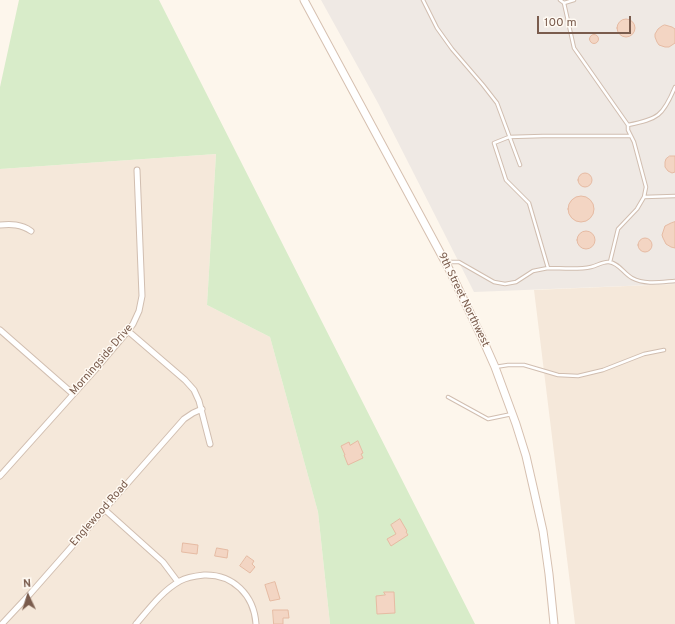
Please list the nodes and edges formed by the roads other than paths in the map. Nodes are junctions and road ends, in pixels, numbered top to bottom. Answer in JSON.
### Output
{"nodes":[{"id":1,"x":304,"y":0,"type":"edge"},
{"id":2,"x":423,"y":0,"type":"edge"},
{"id":3,"x":560,"y":0,"type":"edge"},
{"id":4,"x":574,"y":0,"type":"edge"},
{"id":5,"x":564,"y":3,"type":"junction"},
{"id":6,"x":675,"y":87,"type":"edge"},
{"id":7,"x":628,"y":125,"type":"junction"},
{"id":8,"x":631,"y":136,"type":"junction"},
{"id":9,"x":509,"y":137,"type":"junction"},
{"id":10,"x":520,"y":165,"type":"dead end"},
{"id":11,"x":137,"y":170,"type":"dead end"},
{"id":12,"x":675,"y":196,"type":"edge"},
{"id":13,"x":644,"y":197,"type":"junction"},
{"id":14,"x":0,"y":225,"type":"edge"},
{"id":15,"x":31,"y":231,"type":"dead end"},
{"id":16,"x":445,"y":262,"type":"junction"},
{"id":17,"x":610,"y":262,"type":"junction"},
{"id":18,"x":548,"y":268,"type":"junction"},
{"id":19,"x":675,"y":281,"type":"edge"},
{"id":20,"x":0,"y":330,"type":"edge"},
{"id":21,"x":128,"y":331,"type":"junction"},
{"id":22,"x":664,"y":350,"type":"dead end"},
{"id":23,"x":495,"y":367,"type":"junction"},
{"id":24,"x":73,"y":394,"type":"junction"},
{"id":25,"x":448,"y":397,"type":"dead end"},
{"id":26,"x":202,"y":409,"type":"junction"},
{"id":27,"x":513,"y":414,"type":"junction"},
{"id":28,"x":210,"y":444,"type":"dead end"},
{"id":29,"x":0,"y":476,"type":"edge"},
{"id":30,"x":104,"y":509,"type":"junction"},
{"id":31,"x":178,"y":582,"type":"junction"},
{"id":32,"x":1,"y":624,"type":"edge"},
{"id":33,"x":136,"y":624,"type":"edge"},
{"id":34,"x":256,"y":624,"type":"edge"},
{"id":35,"x":554,"y":624,"type":"edge"}],
"edges":[{"from":1,"to":16,"type":"street","name":"9th Street Northwest"},
{"from":2,"to":9,"type":"lane"},
{"from":3,"to":5,"type":"lane"},
{"from":4,"to":5,"type":"lane"},
{"from":5,"to":7,"type":"lane"},
{"from":6,"to":7,"type":"lane"},
{"from":7,"to":8,"type":"lane"},
{"from":8,"to":9,"type":"lane"},
{"from":8,"to":13,"type":"lane"},
{"from":9,"to":10,"type":"lane"},
{"from":9,"to":18,"type":"lane"},
{"from":11,"to":21,"type":"street","name":"Morningside Drive"},
{"from":12,"to":13,"type":"lane"},
{"from":13,"to":17,"type":"lane"},
{"from":14,"to":15,"type":"street"},
{"from":16,"to":18,"type":"lane"},
{"from":16,"to":23,"type":"street","name":"9th Street Northwest"},
{"from":17,"to":18,"type":"lane"},
{"from":17,"to":19,"type":"lane"},
{"from":20,"to":24,"type":"street"},
{"from":21,"to":24,"type":"street","name":"Morningside Drive"},
{"from":21,"to":26,"type":"street"},
{"from":22,"to":23,"type":"lane"},
{"from":23,"to":27,"type":"street","name":"9th Street Northwest"},
{"from":24,"to":29,"type":"street","name":"Morningside Drive"},
{"from":25,"to":27,"type":"lane"},
{"from":26,"to":28,"type":"street"},
{"from":26,"to":30,"type":"street","name":"Englewood Road"},
{"from":27,"to":35,"type":"street","name":"9th Street Northwest"},
{"from":30,"to":31,"type":"street"},
{"from":30,"to":32,"type":"street","name":"Englewood Road"},
{"from":31,"to":33,"type":"street"},
{"from":31,"to":34,"type":"street"}]}
